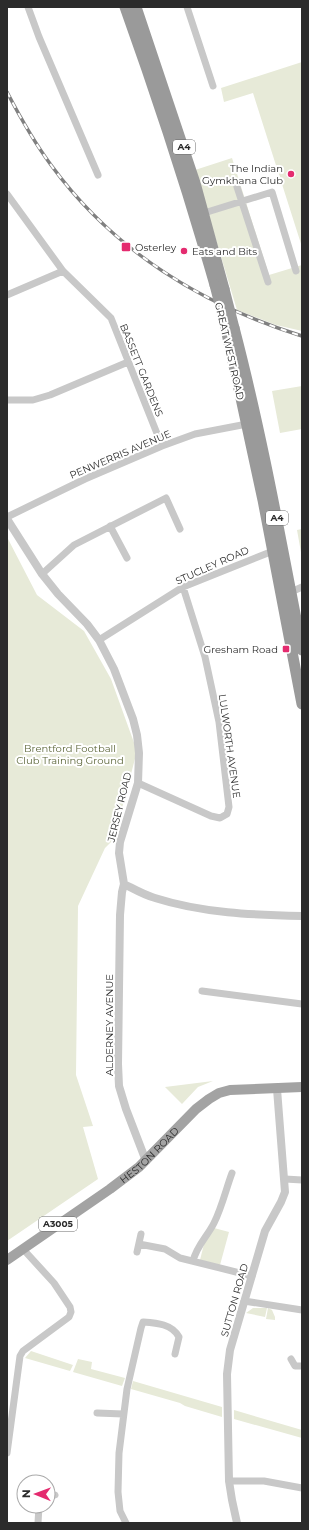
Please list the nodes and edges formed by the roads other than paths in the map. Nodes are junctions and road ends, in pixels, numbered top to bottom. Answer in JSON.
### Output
{"nodes":[{"id":1,"x":28,"y":7,"type":"edge"},
{"id":2,"x":125,"y":7,"type":"edge"},
{"id":3,"x":136,"y":7,"type":"edge"},
{"id":4,"x":187,"y":7,"type":"edge"},
{"id":5,"x":213,"y":86,"type":"dead end"},
{"id":6,"x":98,"y":175,"type":"dead end"},
{"id":7,"x":238,"y":187,"type":"dead end"},
{"id":8,"x":7,"y":194,"type":"edge"},
{"id":9,"x":242,"y":201,"type":"junction"},
{"id":10,"x":204,"y":213,"type":"junction"},
{"id":11,"x":63,"y":271,"type":"junction"},
{"id":12,"x":296,"y":271,"type":"dead end"},
{"id":13,"x":268,"y":282,"type":"dead end"},
{"id":14,"x":219,"y":287,"type":"junction"},
{"id":15,"x":7,"y":295,"type":"edge"},
{"id":16,"x":229,"y":326,"type":"junction"},
{"id":17,"x":128,"y":362,"type":"junction"},
{"id":18,"x":7,"y":400,"type":"edge"},
{"id":19,"x":247,"y":424,"type":"junction"},
{"id":20,"x":162,"y":446,"type":"junction"},
{"id":21,"x":7,"y":518,"type":"edge"},
{"id":22,"x":110,"y":526,"type":"junction"},
{"id":23,"x":180,"y":529,"type":"dead end"},
{"id":24,"x":273,"y":551,"type":"junction"},
{"id":25,"x":127,"y":558,"type":"dead end"},
{"id":26,"x":42,"y":574,"type":"junction"},
{"id":27,"x":302,"y":587,"type":"edge"},
{"id":28,"x":183,"y":588,"type":"junction"},
{"id":29,"x":291,"y":592,"type":"junction"},
{"id":30,"x":99,"y":640,"type":"junction"},
{"id":31,"x":302,"y":650,"type":"edge"},
{"id":32,"x":302,"y":704,"type":"edge"},
{"id":33,"x":138,"y":783,"type":"junction"},
{"id":34,"x":124,"y":884,"type":"junction"},
{"id":35,"x":302,"y":916,"type":"edge"},
{"id":36,"x":202,"y":991,"type":"dead end"},
{"id":37,"x":302,"y":1004,"type":"edge"},
{"id":38,"x":302,"y":1087,"type":"edge"},
{"id":39,"x":277,"y":1089,"type":"junction"},
{"id":40,"x":146,"y":1161,"type":"junction"},
{"id":41,"x":232,"y":1173,"type":"dead end"},
{"id":42,"x":285,"y":1179,"type":"junction"},
{"id":43,"x":302,"y":1180,"type":"edge"},
{"id":44,"x":141,"y":1234,"type":"dead end"},
{"id":45,"x":139,"y":1244,"type":"junction"},
{"id":46,"x":24,"y":1249,"type":"junction"},
{"id":47,"x":137,"y":1252,"type":"dead end"},
{"id":48,"x":7,"y":1260,"type":"edge"},
{"id":49,"x":193,"y":1261,"type":"junction"},
{"id":50,"x":252,"y":1276,"type":"junction"},
{"id":51,"x":244,"y":1301,"type":"junction"},
{"id":52,"x":302,"y":1310,"type":"edge"},
{"id":53,"x":174,"y":1354,"type":"dead end"},
{"id":54,"x":291,"y":1359,"type":"dead end"},
{"id":55,"x":302,"y":1366,"type":"edge"},
{"id":56,"x":97,"y":1413,"type":"dead end"},
{"id":57,"x":123,"y":1414,"type":"junction"},
{"id":58,"x":7,"y":1453,"type":"edge"},
{"id":59,"x":230,"y":1481,"type":"junction"},
{"id":60,"x":302,"y":1488,"type":"edge"},
{"id":61,"x":126,"y":1523,"type":"edge"},
{"id":62,"x":236,"y":1523,"type":"edge"}],
"edges":[{"from":1,"to":6,"type":"street"},
{"from":2,"to":14,"type":"highway","name":"GREAT WEST ROAD","number":"A4"},
{"from":3,"to":10,"type":"highway","name":"GREAT WEST ROAD","number":"A4"},
{"from":4,"to":5,"type":"street"},
{"from":7,"to":9,"type":"street"},
{"from":8,"to":11,"type":"street","name":"BASSETT GARDENS"},
{"from":9,"to":10,"type":"street"},
{"from":9,"to":12,"type":"street"},
{"from":9,"to":13,"type":"street"},
{"from":10,"to":14,"type":"highway","name":"GREAT WEST ROAD","number":"A4"},
{"from":11,"to":15,"type":"street"},
{"from":11,"to":17,"type":"street","name":"BASSETT GARDENS"},
{"from":14,"to":16,"type":"highway","name":"GREAT WEST ROAD","number":"A4","bridge":true},
{"from":16,"to":19,"type":"highway","name":"GREAT WEST ROAD","number":"A4"},
{"from":16,"to":29,"type":"highway","name":"GREAT WEST ROAD","number":"A4"},
{"from":17,"to":18,"type":"street"},
{"from":17,"to":20,"type":"street","name":"BASSETT GARDENS"},
{"from":19,"to":20,"type":"street","name":"PENWERRIS AVENUE"},
{"from":19,"to":24,"type":"highway","name":"GREAT WEST ROAD","number":"A4"},
{"from":20,"to":21,"type":"street","name":"PENWERRIS AVENUE"},
{"from":21,"to":26,"type":"street","name":"JERSEY ROAD"},
{"from":22,"to":23,"type":"street"},
{"from":22,"to":25,"type":"street"},
{"from":22,"to":26,"type":"street"},
{"from":24,"to":28,"type":"street","name":"STUCLEY ROAD"},
{"from":24,"to":32,"type":"highway","name":"GREAT WEST ROAD","number":"A4"},
{"from":26,"to":30,"type":"street","name":"JERSEY ROAD"},
{"from":27,"to":29,"type":"street"},
{"from":28,"to":30,"type":"street","name":"STUCLEY ROAD"},
{"from":28,"to":33,"type":"street","name":"LULWORTH AVENUE"},
{"from":29,"to":31,"type":"highway","name":"GREAT WEST ROAD","number":"A4"},
{"from":30,"to":33,"type":"street","name":"JERSEY ROAD"},
{"from":33,"to":34,"type":"street","name":"JERSEY ROAD"},
{"from":34,"to":35,"type":"street"},
{"from":34,"to":40,"type":"street","name":"ALDERNEY AVENUE"},
{"from":36,"to":37,"type":"street"},
{"from":38,"to":39,"type":"main road","name":"HESTON ROAD","number":"A3005"},
{"from":39,"to":40,"type":"main road","name":"HESTON ROAD","number":"A3005"},
{"from":39,"to":42,"type":"street","name":"SUTTON ROAD"},
{"from":40,"to":46,"type":"main road","name":"HESTON ROAD","number":"A3005"},
{"from":41,"to":49,"type":"street"},
{"from":42,"to":43,"type":"street"},
{"from":42,"to":50,"type":"street","name":"SUTTON ROAD"},
{"from":44,"to":45,"type":"street"},
{"from":45,"to":47,"type":"street"},
{"from":45,"to":49,"type":"street"},
{"from":46,"to":48,"type":"main road","name":"HESTON ROAD","number":"A3005"},
{"from":46,"to":58,"type":"street"},
{"from":49,"to":50,"type":"street"},
{"from":50,"to":51,"type":"street","name":"SUTTON ROAD"},
{"from":51,"to":52,"type":"street"},
{"from":51,"to":59,"type":"street","name":"SUTTON ROAD"},
{"from":53,"to":57,"type":"street"},
{"from":54,"to":55,"type":"street"},
{"from":56,"to":57,"type":"street"},
{"from":57,"to":61,"type":"street"},
{"from":59,"to":60,"type":"street"},
{"from":59,"to":62,"type":"street","name":"SUTTON ROAD"}]}
